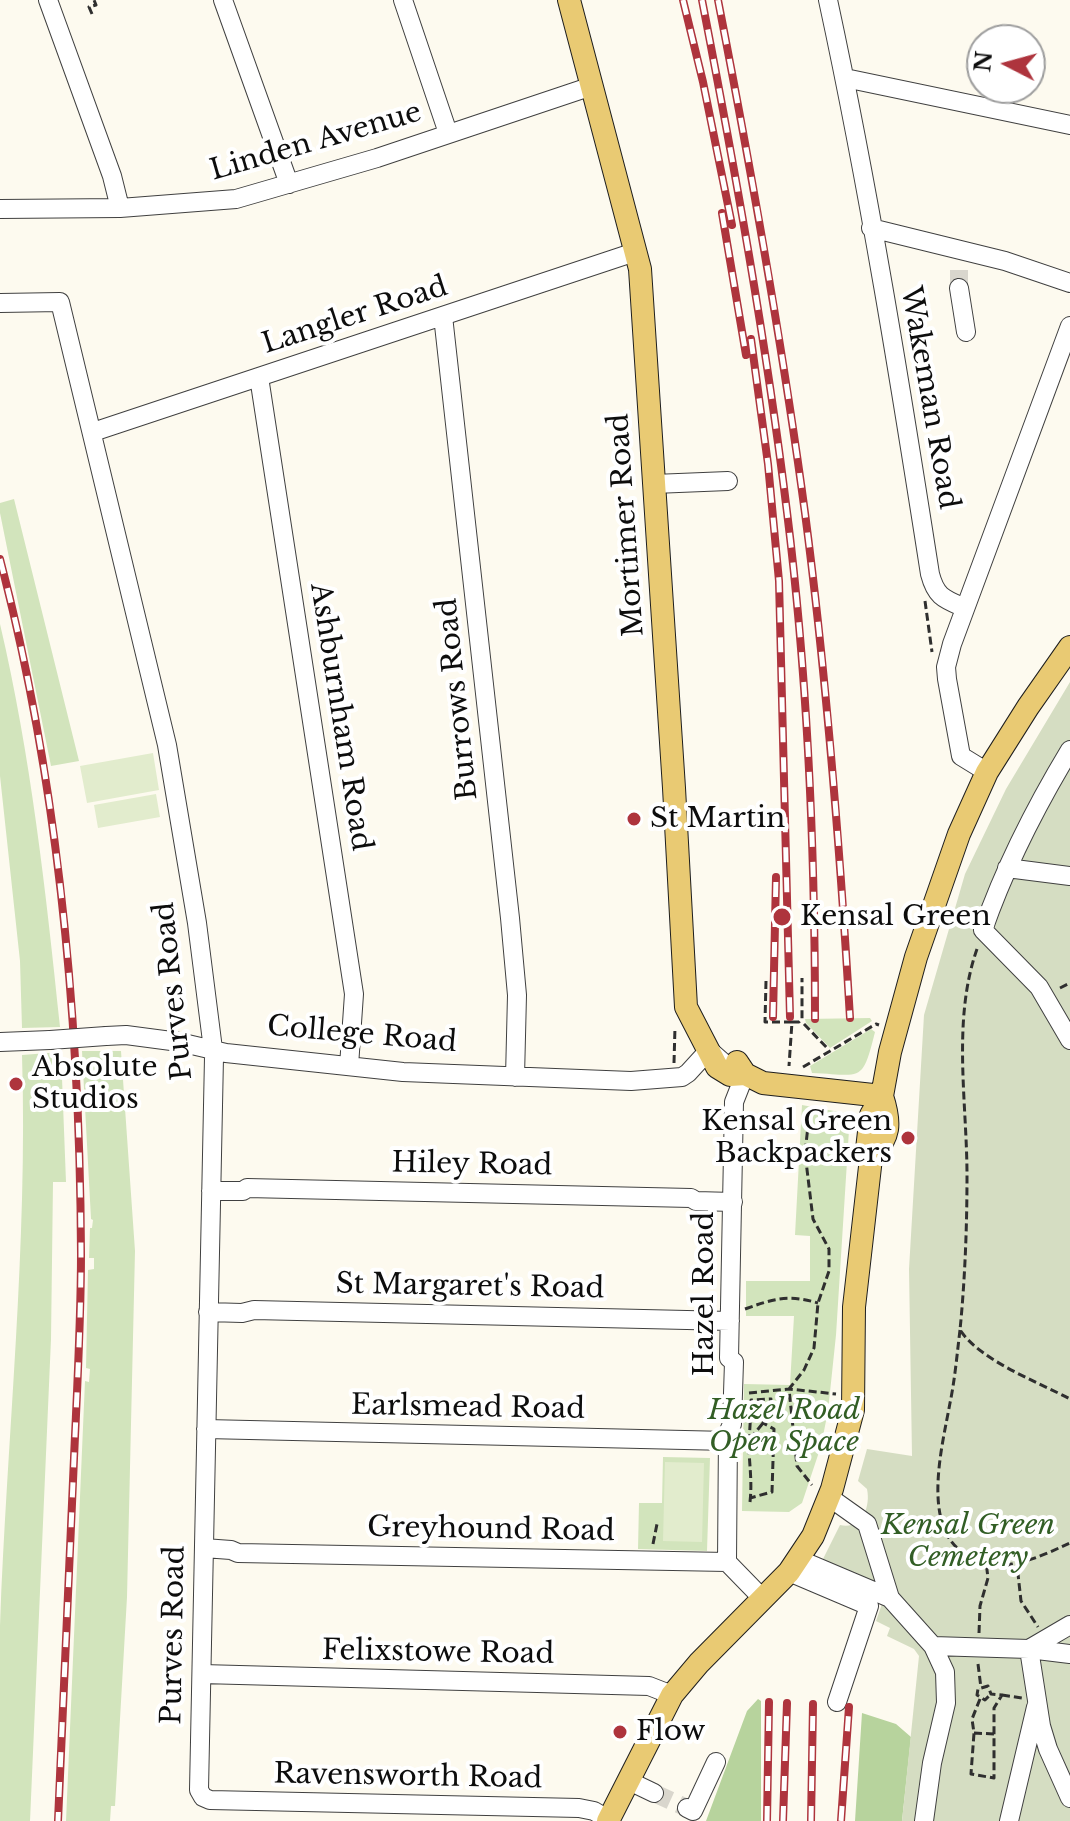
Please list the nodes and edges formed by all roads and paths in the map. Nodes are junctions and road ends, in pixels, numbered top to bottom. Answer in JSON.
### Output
{"nodes":[{"id":1,"x":48,"y":0,"type":"edge"},
{"id":2,"x":94,"y":0,"type":"edge"},
{"id":3,"x":223,"y":0,"type":"edge"},
{"id":4,"x":403,"y":0,"type":"edge"},
{"id":5,"x":569,"y":0,"type":"edge"},
{"id":6,"x":828,"y":0,"type":"edge"},
{"id":7,"x":92,"y":14,"type":"dead end"},
{"id":8,"x":845,"y":78,"type":"junction"},
{"id":9,"x":592,"y":86,"type":"junction"},
{"id":10,"x":1070,"y":125,"type":"edge"},
{"id":11,"x":448,"y":133,"type":"junction"},
{"id":12,"x":289,"y":184,"type":"junction"},
{"id":13,"x":120,"y":208,"type":"junction"},
{"id":14,"x":0,"y":209,"type":"edge"},
{"id":15,"x":871,"y":228,"type":"junction"},
{"id":16,"x":635,"y":252,"type":"junction"},
{"id":17,"x":1070,"y":283,"type":"edge"},
{"id":18,"x":959,"y":288,"type":"tunnel mouth"},
{"id":19,"x":0,"y":303,"type":"edge"},
{"id":20,"x":443,"y":316,"type":"junction"},
{"id":21,"x":1070,"y":326,"type":"edge"},
{"id":22,"x":966,"y":332,"type":"dead end"},
{"id":23,"x":259,"y":377,"type":"junction"},
{"id":24,"x":93,"y":432,"type":"junction"},
{"id":25,"x":728,"y":481,"type":"dead end"},
{"id":26,"x":654,"y":484,"type":"junction"},
{"id":27,"x":934,"y":590,"type":"junction"},
{"id":28,"x":965,"y":608,"type":"junction"},
{"id":29,"x":1070,"y":647,"type":"edge"},
{"id":30,"x":946,"y":667,"type":"junction"},
{"id":31,"x":1070,"y":750,"type":"edge"},
{"id":32,"x":987,"y":772,"type":"junction"},
{"id":33,"x":1007,"y":868,"type":"junction"},
{"id":34,"x":1070,"y":876,"type":"edge"},
{"id":35,"x":983,"y":930,"type":"junction"},
{"id":36,"x":802,"y":978,"type":"dead end"},
{"id":37,"x":766,"y":981,"type":"dead end"},
{"id":38,"x":1070,"y":983,"type":"edge"},
{"id":39,"x":1060,"y":988,"type":"dead end"},
{"id":40,"x":675,"y":1016,"type":"dead end"},
{"id":41,"x":792,"y":1022,"type":"junction"},
{"id":42,"x":804,"y":1024,"type":"dead end"},
{"id":43,"x":879,"y":1025,"type":"dead end"},
{"id":44,"x":1070,"y":1040,"type":"edge"},
{"id":45,"x":0,"y":1042,"type":"edge"},
{"id":46,"x":212,"y":1050,"type":"junction"},
{"id":47,"x":709,"y":1050,"type":"junction"},
{"id":48,"x":830,"y":1051,"type":"junction"},
{"id":49,"x":349,"y":1066,"type":"junction"},
{"id":50,"x":745,"y":1074,"type":"junction"},
{"id":51,"x":515,"y":1077,"type":"junction"},
{"id":52,"x":673,"y":1079,"type":"junction"},
{"id":53,"x":882,"y":1096,"type":"junction"},
{"id":54,"x":810,"y":1102,"type":"dead end"},
{"id":55,"x":211,"y":1191,"type":"junction"},
{"id":56,"x":733,"y":1202,"type":"junction"},
{"id":57,"x":818,"y":1303,"type":"junction"},
{"id":58,"x":208,"y":1312,"type":"junction"},
{"id":59,"x":736,"y":1315,"type":"junction"},
{"id":60,"x":960,"y":1330,"type":"junction"},
{"id":61,"x":789,"y":1389,"type":"junction"},
{"id":62,"x":744,"y":1393,"type":"dead end"},
{"id":63,"x":837,"y":1394,"type":"dead end"},
{"id":64,"x":1070,"y":1399,"type":"edge"},
{"id":65,"x":763,"y":1423,"type":"junction"},
{"id":66,"x":206,"y":1429,"type":"junction"},
{"id":67,"x":728,"y":1434,"type":"junction"},
{"id":68,"x":750,"y":1439,"type":"junction"},
{"id":69,"x":822,"y":1493,"type":"junction"},
{"id":70,"x":657,"y":1524,"type":"dead end"},
{"id":71,"x":1070,"y":1543,"type":"edge"},
{"id":72,"x":204,"y":1548,"type":"junction"},
{"id":73,"x":653,"y":1549,"type":"dead end"},
{"id":74,"x":727,"y":1562,"type":"junction"},
{"id":75,"x":986,"y":1562,"type":"junction"},
{"id":76,"x":1007,"y":1564,"type":"junction"},
{"id":77,"x":794,"y":1565,"type":"junction"},
{"id":78,"x":890,"y":1598,"type":"junction"},
{"id":79,"x":763,"y":1599,"type":"junction"},
{"id":80,"x":1070,"y":1625,"type":"edge"},
{"id":81,"x":1050,"y":1637,"type":"junction"},
{"id":82,"x":933,"y":1646,"type":"junction"},
{"id":83,"x":978,"y":1649,"type":"junction"},
{"id":84,"x":1029,"y":1649,"type":"junction"},
{"id":85,"x":1070,"y":1654,"type":"edge"},
{"id":86,"x":202,"y":1674,"type":"junction"},
{"id":87,"x":981,"y":1688,"type":"junction"},
{"id":88,"x":991,"y":1694,"type":"junction"},
{"id":89,"x":672,"y":1695,"type":"junction"},
{"id":90,"x":980,"y":1699,"type":"junction"},
{"id":91,"x":837,"y":1702,"type":"dead end"},
{"id":92,"x":1038,"y":1702,"type":"junction"},
{"id":93,"x":974,"y":1733,"type":"junction"},
{"id":94,"x":994,"y":1734,"type":"junction"},
{"id":95,"x":716,"y":1762,"type":"dead end"},
{"id":96,"x":629,"y":1781,"type":"junction"},
{"id":97,"x":654,"y":1793,"type":"tunnel mouth"},
{"id":98,"x":203,"y":1797,"type":"joint"},
{"id":99,"x":1070,"y":1798,"type":"edge"},
{"id":100,"x":690,"y":1813,"type":"edge"},
{"id":101,"x":608,"y":1820,"type":"edge"},
{"id":102,"x":924,"y":1821,"type":"edge"},
{"id":103,"x":1009,"y":1821,"type":"edge"}],
"edges":[{"from":1,"to":13,"type":"street"},
{"from":2,"to":7,"type":"path"},
{"from":3,"to":12,"type":"street"},
{"from":4,"to":11,"type":"street"},
{"from":5,"to":9,"type":"main road","name":"Mortimer Road"},
{"from":6,"to":8,"type":"street","name":"Wakeman Road"},
{"from":8,"to":10,"type":"street"},
{"from":8,"to":15,"type":"street","name":"Wakeman Road"},
{"from":9,"to":11,"type":"street","name":"Linden Avenue"},
{"from":9,"to":16,"type":"main road","name":"Mortimer Road"},
{"from":11,"to":12,"type":"street","name":"Linden Avenue"},
{"from":12,"to":13,"type":"street","name":"Linden Avenue"},
{"from":13,"to":14,"type":"street","name":"Linden Avenue"},
{"from":15,"to":17,"type":"street"},
{"from":15,"to":27,"type":"street","name":"Wakeman Road"},
{"from":16,"to":20,"type":"street","name":"Langler Road"},
{"from":16,"to":26,"type":"main road","name":"Mortimer Road"},
{"from":18,"to":22,"type":"street"},
{"from":19,"to":24,"type":"street","name":"Purves Road"},
{"from":20,"to":23,"type":"street","name":"Langler Road"},
{"from":20,"to":51,"type":"street","name":"Burrows Road"},
{"from":21,"to":28,"type":"street"},
{"from":23,"to":24,"type":"street","name":"Langler Road"},
{"from":23,"to":49,"type":"street","name":"Ashburnham Road"},
{"from":24,"to":46,"type":"street","name":"Purves Road"},
{"from":25,"to":26,"type":"street"},
{"from":26,"to":47,"type":"main road","name":"Mortimer Road"},
{"from":27,"to":28,"type":"street"},
{"from":27,"to":30,"type":"path"},
{"from":28,"to":30,"type":"street"},
{"from":29,"to":32,"type":"main road"},
{"from":30,"to":32,"type":"street"},
{"from":31,"to":33,"type":"street"},
{"from":32,"to":53,"type":"main road"},
{"from":33,"to":34,"type":"street"},
{"from":33,"to":35,"type":"street"},
{"from":35,"to":44,"type":"street"},
{"from":35,"to":60,"type":"path"},
{"from":36,"to":41,"type":"path"},
{"from":37,"to":41,"type":"path"},
{"from":38,"to":39,"type":"path"},
{"from":40,"to":52,"type":"path"},
{"from":41,"to":48,"type":"path"},
{"from":42,"to":48,"type":"path"},
{"from":43,"to":48,"type":"path"},
{"from":45,"to":46,"type":"street","name":"College Road","bridge":true},
{"from":46,"to":49,"type":"street","name":"College Road"},
{"from":46,"to":55,"type":"street","name":"Purves Road"},
{"from":47,"to":50,"type":"main road"},
{"from":47,"to":52,"type":"street"},
{"from":49,"to":51,"type":"street","name":"College Road"},
{"from":50,"to":53,"type":"main road"},
{"from":50,"to":56,"type":"street","name":"Hazel Road"},
{"from":51,"to":52,"type":"street","name":"College Road"},
{"from":53,"to":69,"type":"main road"},
{"from":54,"to":57,"type":"path"},
{"from":55,"to":56,"type":"street","name":"Hiley Road"},
{"from":55,"to":58,"type":"street","name":"Purves Road"},
{"from":56,"to":59,"type":"street","name":"Hazel Road"},
{"from":57,"to":59,"type":"path"},
{"from":57,"to":61,"type":"path"},
{"from":58,"to":59,"type":"street","name":"St Margaret's Road"},
{"from":58,"to":66,"type":"street","name":"Purves Road"},
{"from":59,"to":67,"type":"street","name":"Hazel Road"},
{"from":60,"to":64,"type":"path"},
{"from":60,"to":75,"type":"path"},
{"from":61,"to":62,"type":"path"},
{"from":61,"to":63,"type":"path"},
{"from":61,"to":69,"type":"path"},
{"from":65,"to":68,"type":"path"},
{"from":65,"to":68,"type":"path"},
{"from":65,"to":68,"type":"path"},
{"from":66,"to":67,"type":"street","name":"Earlsmead Road"},
{"from":66,"to":72,"type":"street","name":"Purves Road"},
{"from":67,"to":74,"type":"street","name":"Hazel Road"},
{"from":69,"to":77,"type":"main road"},
{"from":69,"to":78,"type":"street"},
{"from":70,"to":73,"type":"path"},
{"from":71,"to":76,"type":"path"},
{"from":72,"to":74,"type":"street","name":"Greyhound Road"},
{"from":72,"to":86,"type":"street","name":"Purves Road"},
{"from":74,"to":79,"type":"street"},
{"from":75,"to":76,"type":"path"},
{"from":75,"to":83,"type":"path"},
{"from":76,"to":81,"type":"path"},
{"from":77,"to":78,"type":"street"},
{"from":77,"to":79,"type":"main road"},
{"from":77,"to":91,"type":"street"},
{"from":78,"to":82,"type":"street"},
{"from":79,"to":89,"type":"main road"},
{"from":80,"to":81,"type":"street"},
{"from":81,"to":84,"type":"street"},
{"from":82,"to":83,"type":"street"},
{"from":82,"to":102,"type":"street"},
{"from":83,"to":84,"type":"street"},
{"from":83,"to":87,"type":"path"},
{"from":84,"to":85,"type":"street"},
{"from":84,"to":92,"type":"street"},
{"from":86,"to":89,"type":"street","name":"Felixstowe Road"},
{"from":86,"to":98,"type":"street","name":"Purves Road"},
{"from":87,"to":88,"type":"path"},
{"from":87,"to":90,"type":"path"},
{"from":88,"to":90,"type":"path"},
{"from":88,"to":94,"type":"path"},
{"from":89,"to":96,"type":"main road"},
{"from":90,"to":93,"type":"path"},
{"from":92,"to":99,"type":"street"},
{"from":92,"to":103,"type":"street"},
{"from":93,"to":94,"type":"path"},
{"from":93,"to":94,"type":"path"},
{"from":95,"to":100,"type":"street"},
{"from":96,"to":97,"type":"street"},
{"from":96,"to":101,"type":"main road"},
{"from":98,"to":101,"type":"street","name":"Ravensworth Road"}]}
